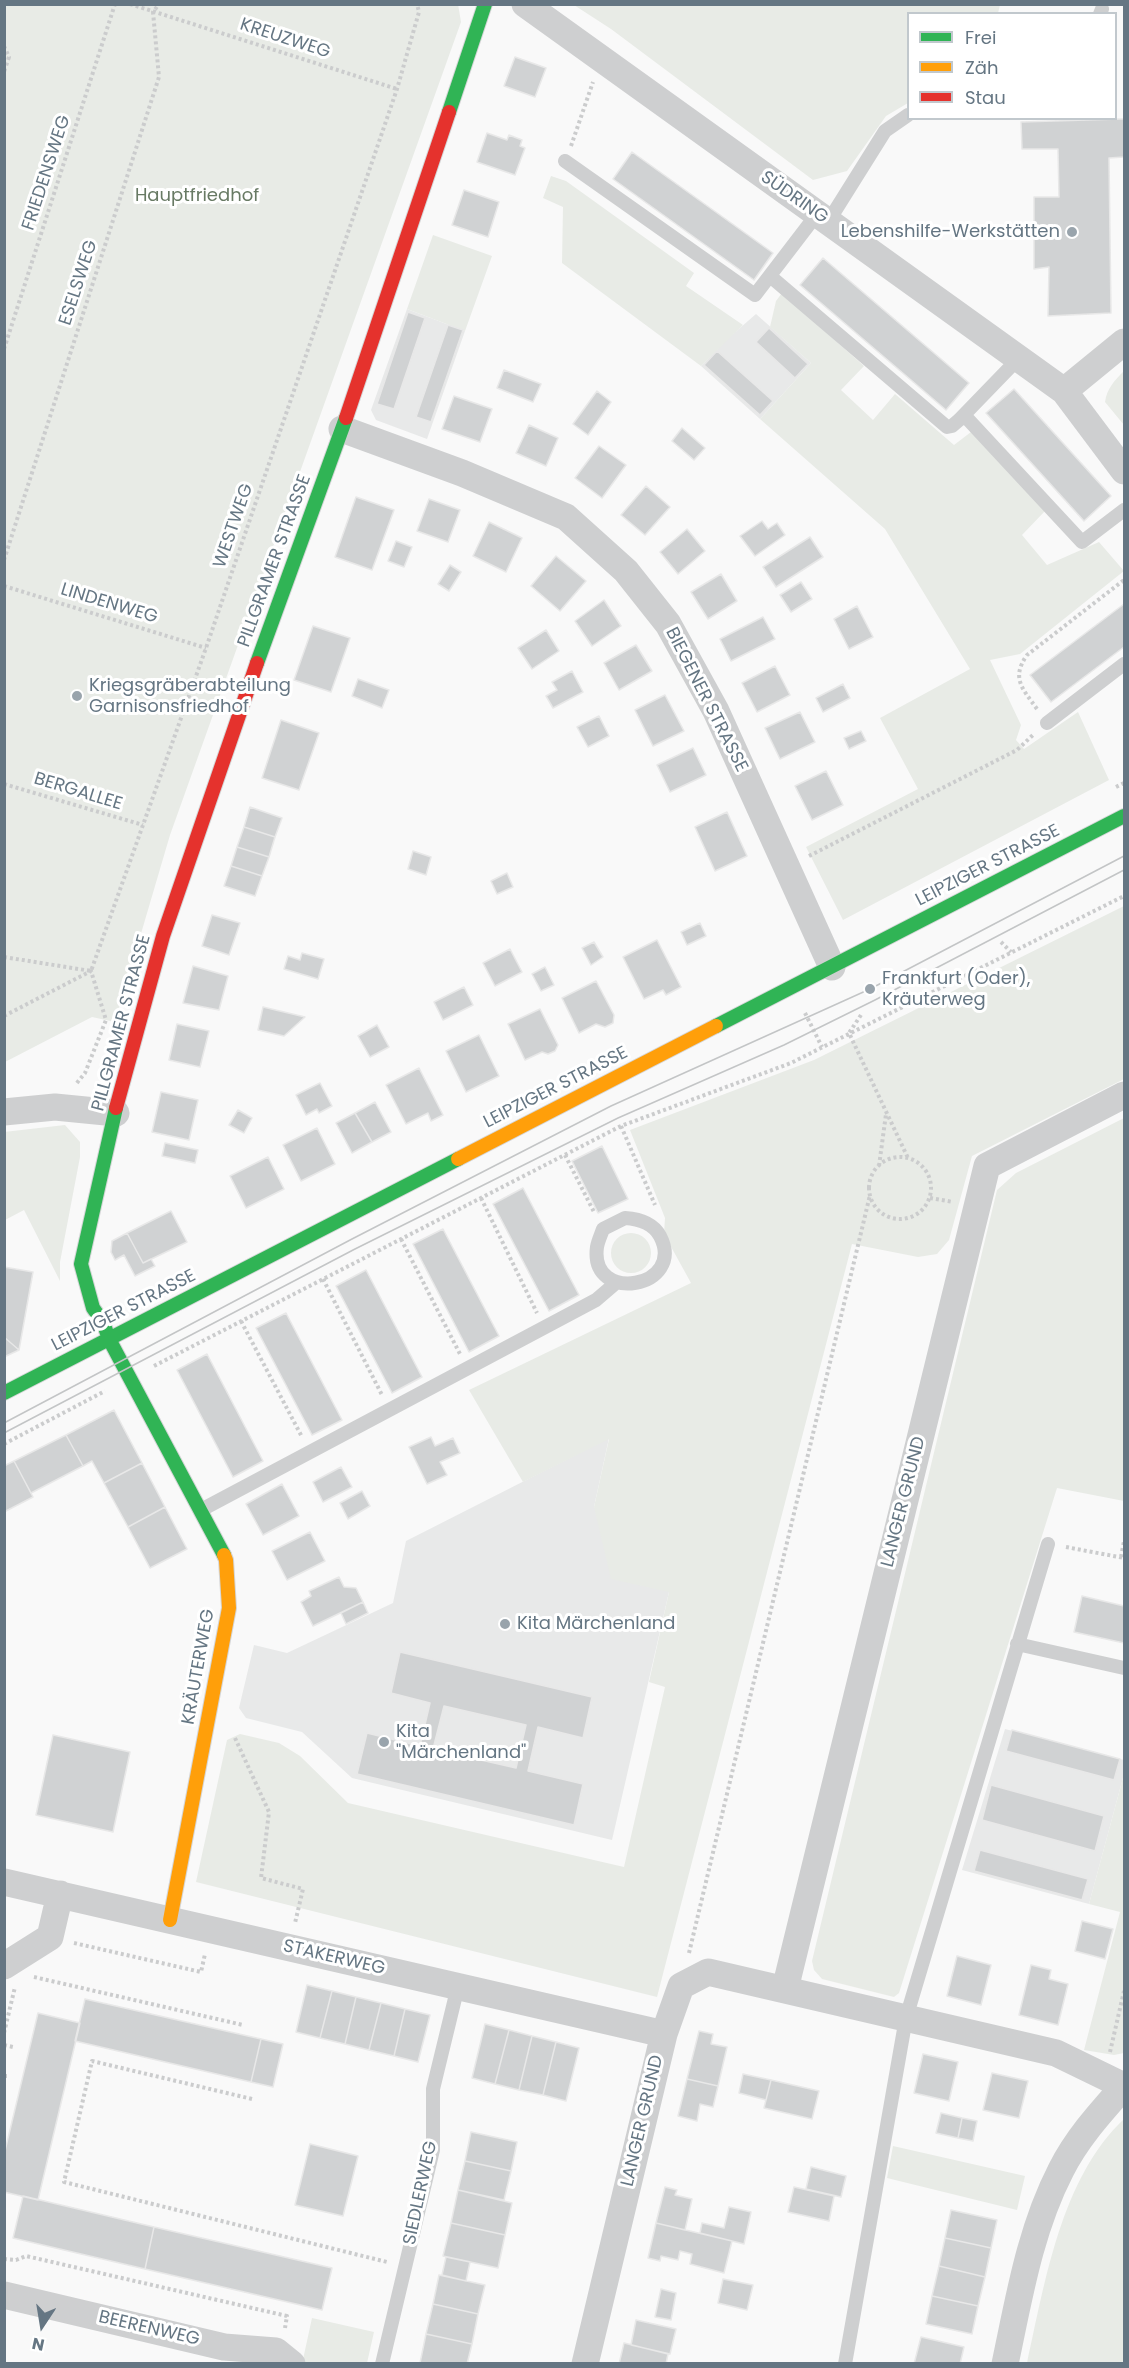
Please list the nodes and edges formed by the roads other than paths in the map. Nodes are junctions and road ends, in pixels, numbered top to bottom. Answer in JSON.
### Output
{"nodes":[{"id":1,"x":485,"y":4,"type":"edge"},
{"id":2,"x":525,"y":4,"type":"edge"},
{"id":3,"x":907,"y":116,"type":"edge"},
{"id":4,"x":565,"y":161,"type":"road end"},
{"id":5,"x":823,"y":218,"type":"junction"},
{"id":6,"x":770,"y":276,"type":"junction"},
{"id":7,"x":1125,"y":342,"type":"edge"},
{"id":8,"x":1019,"y":358,"type":"junction"},
{"id":9,"x":1064,"y":391,"type":"junction"},
{"id":10,"x":964,"y":415,"type":"junction"},
{"id":11,"x":342,"y":429,"type":"junction"},
{"id":12,"x":1125,"y":471,"type":"edge"},
{"id":13,"x":1125,"y":510,"type":"edge"},
{"id":14,"x":1125,"y":664,"type":"edge"},
{"id":15,"x":1047,"y":723,"type":"road end"},
{"id":16,"x":1125,"y":816,"type":"edge"},
{"id":17,"x":832,"y":967,"type":"junction"},
{"id":18,"x":1125,"y":1095,"type":"edge"},
{"id":19,"x":4,"y":1112,"type":"edge"},
{"id":20,"x":116,"y":1113,"type":"junction"},
{"id":21,"x":617,"y":1282,"type":"junction"},
{"id":22,"x":109,"y":1339,"type":"junction"},
{"id":23,"x":4,"y":1393,"type":"edge"},
{"id":24,"x":201,"y":1510,"type":"junction"},
{"id":25,"x":1048,"y":1544,"type":"road end"},
{"id":26,"x":1017,"y":1644,"type":"junction"},
{"id":27,"x":1125,"y":1668,"type":"edge"},
{"id":28,"x":4,"y":1882,"type":"edge"},
{"id":29,"x":60,"y":1894,"type":"junction"},
{"id":30,"x":170,"y":1920,"type":"junction"},
{"id":31,"x":16,"y":1964,"type":"edge"},
{"id":32,"x":458,"y":1986,"type":"junction"},
{"id":33,"x":785,"y":1989,"type":"junction"},
{"id":34,"x":906,"y":2018,"type":"junction"},
{"id":35,"x":664,"y":2034,"type":"junction"},
{"id":36,"x":1118,"y":2083,"type":"edge"},
{"id":37,"x":4,"y":2295,"type":"edge"},
{"id":38,"x":227,"y":2355,"type":"edge"},
{"id":39,"x":292,"y":2364,"type":"edge"},
{"id":40,"x":382,"y":2364,"type":"edge"},
{"id":41,"x":585,"y":2364,"type":"edge"},
{"id":42,"x":845,"y":2364,"type":"edge"},
{"id":43,"x":1005,"y":2364,"type":"edge"}],
"edges":[{"from":1,"to":11,"type":"street","name":"PILLGRAMER STRASSE"},
{"from":2,"to":5,"type":"street","name":"SÜDRING"},
{"from":3,"to":5,"type":"lane"},
{"from":4,"to":6,"type":"lane"},
{"from":5,"to":6,"type":"lane"},
{"from":5,"to":8,"type":"street","name":"SÜDRING"},
{"from":6,"to":10,"type":"lane"},
{"from":7,"to":9,"type":"street"},
{"from":8,"to":9,"type":"street","name":"SÜDRING"},
{"from":8,"to":10,"type":"lane"},
{"from":9,"to":12,"type":"street","name":"SÜDRING"},
{"from":10,"to":13,"type":"lane"},
{"from":11,"to":17,"type":"street","name":"BIEGENER STRASSE"},
{"from":11,"to":20,"type":"street","name":"PILLGRAMER STRASSE"},
{"from":14,"to":15,"type":"lane"},
{"from":16,"to":17,"type":"street","name":"LEIPZIGER STRASSE"},
{"from":17,"to":22,"type":"street","name":"LEIPZIGER STRASSE"},
{"from":18,"to":33,"type":"street","name":"LANGER GRUND"},
{"from":19,"to":20,"type":"street"},
{"from":20,"to":22,"type":"street","name":"PILLGRAMER STRASSE"},
{"from":21,"to":21,"type":"lane"},
{"from":21,"to":24,"type":"lane"},
{"from":22,"to":23,"type":"street","name":"LEIPZIGER STRASSE"},
{"from":22,"to":24,"type":"street","name":"KRÄUTERWEG"},
{"from":24,"to":30,"type":"street","name":"KRÄUTERWEG"},
{"from":25,"to":26,"type":"lane"},
{"from":26,"to":27,"type":"lane"},
{"from":26,"to":34,"type":"lane"},
{"from":28,"to":29,"type":"street","name":"STAKERWEG"},
{"from":29,"to":30,"type":"street","name":"STAKERWEG"},
{"from":29,"to":31,"type":"street"},
{"from":30,"to":32,"type":"street","name":"STAKERWEG"},
{"from":32,"to":35,"type":"street","name":"STAKERWEG"},
{"from":32,"to":40,"type":"lane","name":"SIEDLERWEG"},
{"from":33,"to":34,"type":"street"},
{"from":33,"to":35,"type":"street","name":"LANGER GRUND"},
{"from":34,"to":36,"type":"street"},
{"from":34,"to":42,"type":"lane"},
{"from":35,"to":41,"type":"street","name":"LANGER GRUND"},
{"from":36,"to":43,"type":"street"},
{"from":37,"to":38,"type":"street","name":"BEERENWEG"},
{"from":38,"to":39,"type":"street","name":"BEERENWEG"}]}
